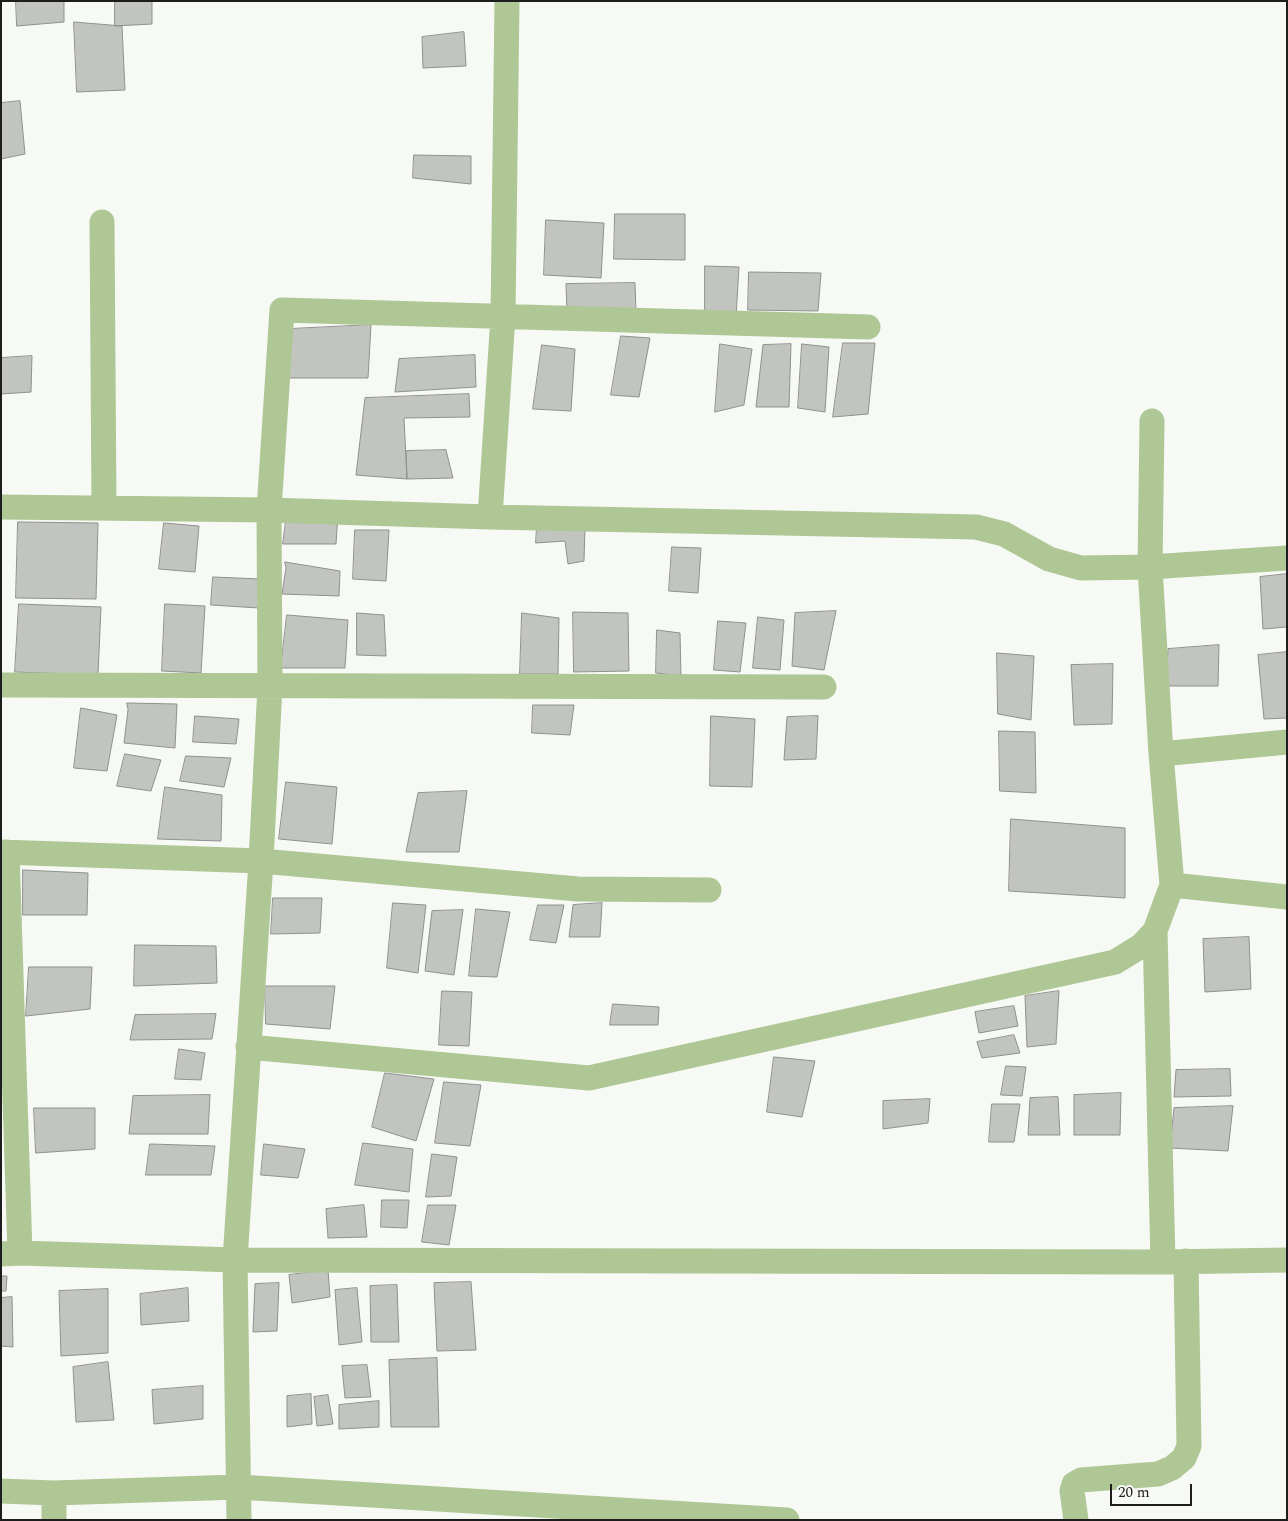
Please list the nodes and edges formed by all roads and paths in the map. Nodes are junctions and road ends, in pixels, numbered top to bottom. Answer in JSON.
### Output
{"nodes":[{"id":1,"x":507,"y":1,"type":"edge"},
{"id":2,"x":102,"y":222,"type":"dead end"},
{"id":3,"x":503,"y":316,"type":"junction"},
{"id":4,"x":868,"y":327,"type":"dead end"},
{"id":5,"x":1152,"y":421,"type":"dead end"},
{"id":6,"x":1,"y":507,"type":"edge"},
{"id":7,"x":104,"y":507,"type":"junction"},
{"id":8,"x":269,"y":510,"type":"junction"},
{"id":9,"x":490,"y":517,"type":"junction"},
{"id":10,"x":1287,"y":558,"type":"edge"},
{"id":11,"x":1150,"y":567,"type":"junction"},
{"id":12,"x":1,"y":685,"type":"edge"},
{"id":13,"x":270,"y":686,"type":"junction"},
{"id":14,"x":824,"y":687,"type":"dead end"},
{"id":15,"x":1287,"y":742,"type":"edge"},
{"id":16,"x":1161,"y":754,"type":"junction"},
{"id":17,"x":4,"y":852,"type":"edge"},
{"id":18,"x":261,"y":861,"type":"junction"},
{"id":19,"x":1172,"y":885,"type":"junction"},
{"id":20,"x":709,"y":890,"type":"dead end"},
{"id":21,"x":1287,"y":898,"type":"edge"},
{"id":22,"x":1156,"y":931,"type":"junction"},
{"id":23,"x":248,"y":1047,"type":"junction"},
{"id":24,"x":10,"y":1254,"type":"edge"},
{"id":25,"x":235,"y":1260,"type":"junction"},
{"id":26,"x":1287,"y":1260,"type":"edge"},
{"id":27,"x":1174,"y":1262,"type":"junction"},
{"id":28,"x":238,"y":1487,"type":"junction"},
{"id":29,"x":1,"y":1491,"type":"edge"},
{"id":30,"x":54,"y":1493,"type":"junction"},
{"id":31,"x":54,"y":1520,"type":"edge"},
{"id":32,"x":239,"y":1520,"type":"edge"},
{"id":33,"x":787,"y":1520,"type":"edge"},
{"id":34,"x":1076,"y":1520,"type":"edge"}],
"edges":[{"from":1,"to":3,"type":"street"},
{"from":2,"to":7,"type":"street"},
{"from":3,"to":4,"type":"street"},
{"from":3,"to":8,"type":"street"},
{"from":3,"to":9,"type":"street"},
{"from":5,"to":11,"type":"street"},
{"from":6,"to":7,"type":"street"},
{"from":7,"to":8,"type":"street"},
{"from":8,"to":9,"type":"street"},
{"from":8,"to":13,"type":"street"},
{"from":9,"to":11,"type":"street"},
{"from":10,"to":11,"type":"street"},
{"from":11,"to":16,"type":"street"},
{"from":12,"to":13,"type":"street"},
{"from":13,"to":14,"type":"street"},
{"from":13,"to":18,"type":"street"},
{"from":15,"to":16,"type":"street"},
{"from":16,"to":19,"type":"street"},
{"from":17,"to":18,"type":"street"},
{"from":17,"to":24,"type":"street"},
{"from":18,"to":20,"type":"street"},
{"from":18,"to":23,"type":"street"},
{"from":19,"to":21,"type":"street"},
{"from":19,"to":22,"type":"street"},
{"from":22,"to":23,"type":"street"},
{"from":22,"to":27,"type":"street"},
{"from":23,"to":25,"type":"street"},
{"from":24,"to":25,"type":"street"},
{"from":25,"to":27,"type":"street"},
{"from":25,"to":28,"type":"street"},
{"from":26,"to":27,"type":"street"},
{"from":27,"to":34,"type":"street"},
{"from":28,"to":30,"type":"street"},
{"from":28,"to":32,"type":"street"},
{"from":28,"to":33,"type":"street"},
{"from":29,"to":30,"type":"street"},
{"from":30,"to":31,"type":"street"}]}
